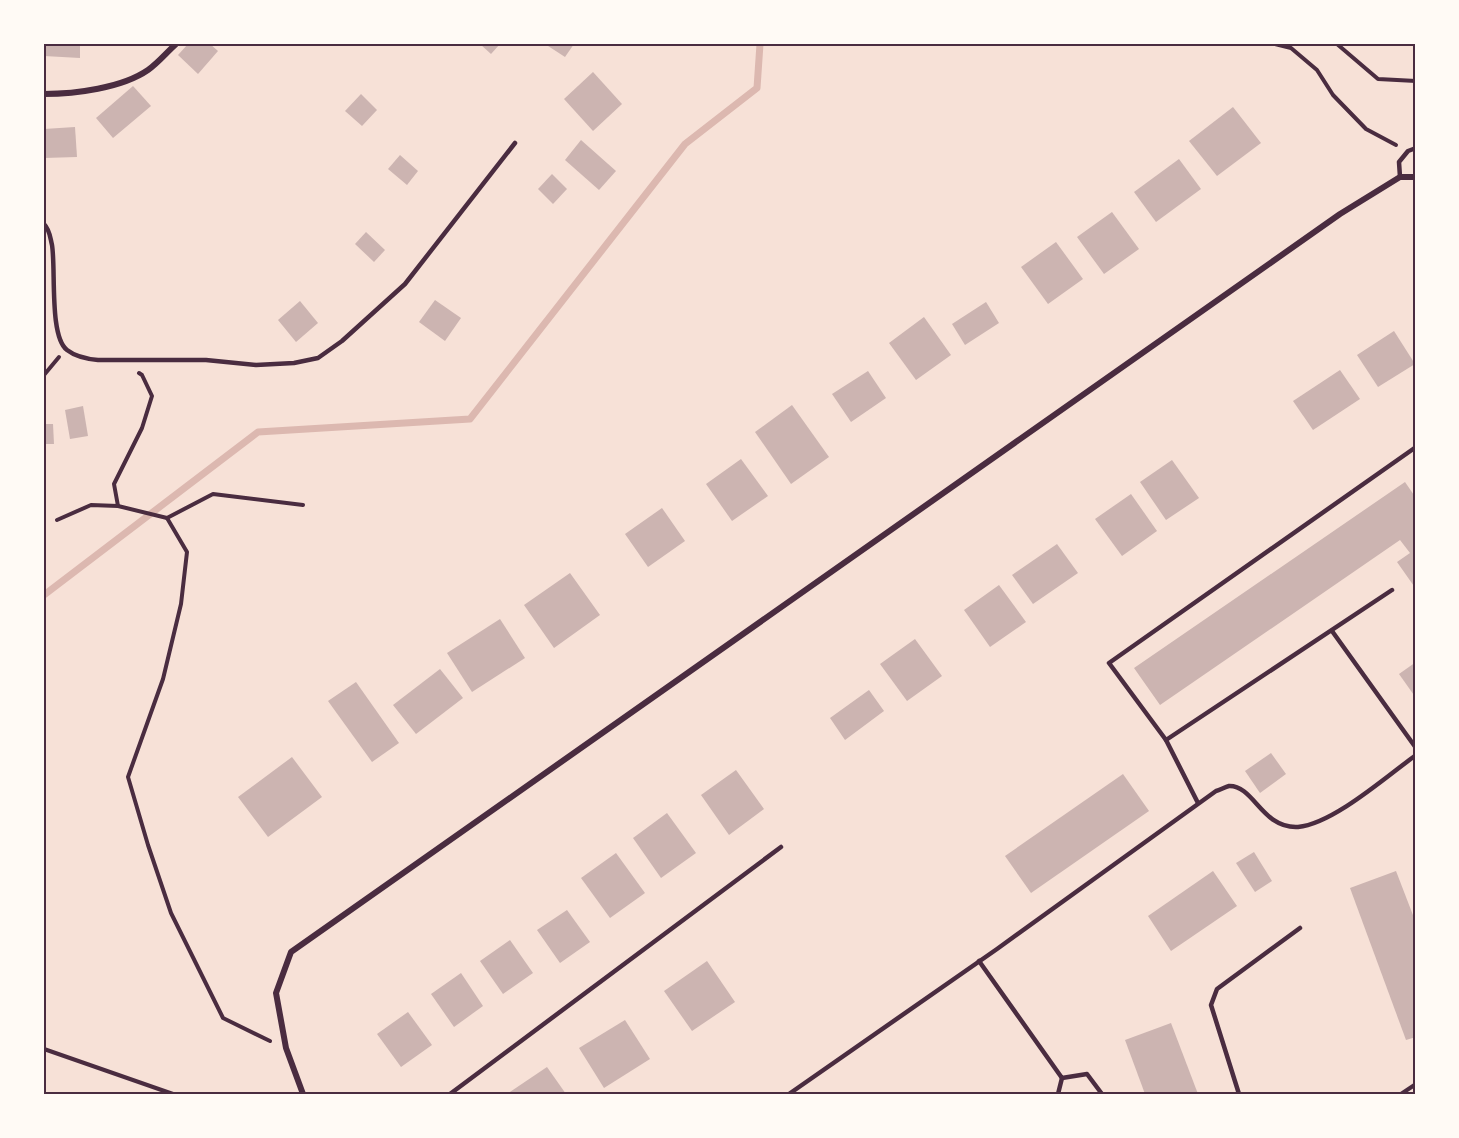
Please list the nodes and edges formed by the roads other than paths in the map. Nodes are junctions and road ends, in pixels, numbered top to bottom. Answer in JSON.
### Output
{"nodes":[{"id":1,"x":176,"y":44,"type":"edge"},
{"id":2,"x":44,"y":94,"type":"edge"},
{"id":3,"x":515,"y":143,"type":"dead end"},
{"id":4,"x":1416,"y":148,"type":"edge"},
{"id":5,"x":1400,"y":177,"type":"junction"},
{"id":6,"x":1416,"y":177,"type":"edge"},
{"id":7,"x":44,"y":224,"type":"edge"},
{"id":8,"x":1416,"y":447,"type":"edge"},
{"id":9,"x":1392,"y":590,"type":"dead end"},
{"id":10,"x":1332,"y":631,"type":"junction"},
{"id":11,"x":1166,"y":740,"type":"junction"},
{"id":12,"x":1416,"y":748,"type":"edge"},
{"id":13,"x":1416,"y":755,"type":"edge"},
{"id":14,"x":1198,"y":803,"type":"junction"},
{"id":15,"x":782,"y":847,"type":"dead end"},
{"id":16,"x":1300,"y":928,"type":"dead end"},
{"id":17,"x":979,"y":962,"type":"junction"},
{"id":18,"x":1062,"y":1078,"type":"junction"},
{"id":19,"x":303,"y":1095,"type":"edge"},
{"id":20,"x":450,"y":1095,"type":"edge"},
{"id":21,"x":789,"y":1095,"type":"edge"},
{"id":22,"x":1059,"y":1095,"type":"edge"},
{"id":23,"x":1102,"y":1095,"type":"edge"},
{"id":24,"x":1239,"y":1095,"type":"edge"}],
"edges":[{"from":1,"to":2,"type":"street"},
{"from":3,"to":7,"type":"lane"},
{"from":4,"to":5,"type":"lane"},
{"from":5,"to":6,"type":"street"},
{"from":5,"to":19,"type":"street"},
{"from":8,"to":11,"type":"lane"},
{"from":9,"to":10,"type":"lane"},
{"from":10,"to":11,"type":"lane"},
{"from":10,"to":12,"type":"lane"},
{"from":11,"to":14,"type":"lane"},
{"from":13,"to":14,"type":"lane"},
{"from":14,"to":17,"type":"lane"},
{"from":15,"to":20,"type":"lane"},
{"from":16,"to":24,"type":"lane"},
{"from":17,"to":18,"type":"lane"},
{"from":17,"to":21,"type":"lane"},
{"from":18,"to":22,"type":"lane"},
{"from":18,"to":23,"type":"lane"}]}
